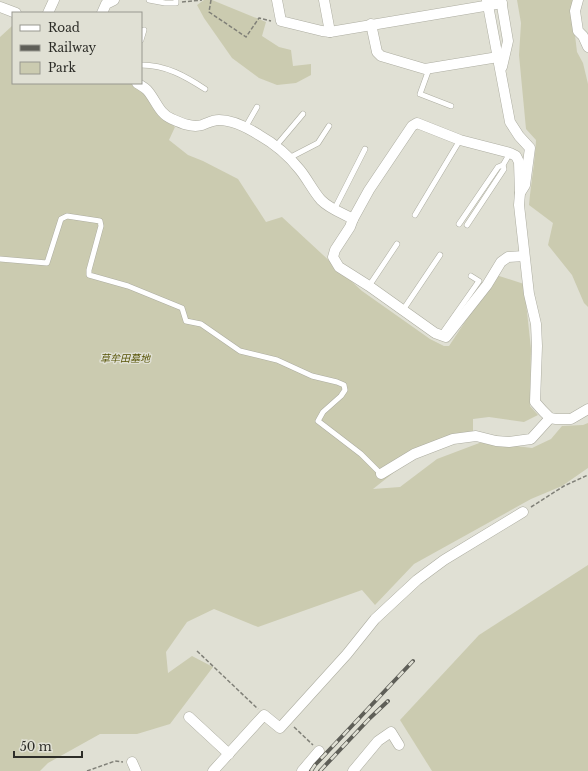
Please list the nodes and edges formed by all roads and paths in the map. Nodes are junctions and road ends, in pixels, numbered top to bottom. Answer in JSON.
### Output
{"nodes":[{"id":1,"x":54,"y":0,"type":"edge"},
{"id":2,"x":114,"y":0,"type":"edge"},
{"id":3,"x":149,"y":0,"type":"edge"},
{"id":4,"x":202,"y":0,"type":"edge"},
{"id":5,"x":211,"y":0,"type":"edge"},
{"id":6,"x":277,"y":0,"type":"edge"},
{"id":7,"x":324,"y":0,"type":"edge"},
{"id":8,"x":578,"y":0,"type":"edge"},
{"id":9,"x":176,"y":1,"type":"edge"},
{"id":10,"x":501,"y":1,"type":"edge"},
{"id":11,"x":487,"y":2,"type":"edge"},
{"id":12,"x":0,"y":7,"type":"edge"},
{"id":13,"x":13,"y":12,"type":"edge"},
{"id":14,"x":48,"y":12,"type":"edge"},
{"id":15,"x":102,"y":12,"type":"edge"},
{"id":16,"x":280,"y":21,"type":"junction"},
{"id":17,"x":371,"y":24,"type":"junction"},
{"id":18,"x":144,"y":30,"type":"dead end"},
{"id":19,"x":330,"y":32,"type":"junction"},
{"id":20,"x":142,"y":37,"type":"edge"},
{"id":21,"x":588,"y":47,"type":"edge"},
{"id":22,"x":498,"y":57,"type":"junction"},
{"id":23,"x":142,"y":65,"type":"edge"},
{"id":24,"x":429,"y":69,"type":"junction"},
{"id":25,"x":501,"y":72,"type":"junction"},
{"id":26,"x":138,"y":84,"type":"edge"},
{"id":27,"x":205,"y":89,"type":"dead end"},
{"id":28,"x":451,"y":106,"type":"dead end"},
{"id":29,"x":257,"y":107,"type":"dead end"},
{"id":30,"x":303,"y":114,"type":"dead end"},
{"id":31,"x":329,"y":126,"type":"dead end"},
{"id":32,"x":246,"y":128,"type":"junction"},
{"id":33,"x":460,"y":140,"type":"junction"},
{"id":34,"x":276,"y":146,"type":"junction"},
{"id":35,"x":365,"y":149,"type":"dead end"},
{"id":36,"x":510,"y":153,"type":"junction"},
{"id":37,"x":289,"y":158,"type":"junction"},
{"id":38,"x":503,"y":165,"type":"junction"},
{"id":39,"x":520,"y":193,"type":"junction"},
{"id":40,"x":334,"y":210,"type":"junction"},
{"id":41,"x":415,"y":215,"type":"dead end"},
{"id":42,"x":353,"y":219,"type":"junction"},
{"id":43,"x":459,"y":224,"type":"dead end"},
{"id":44,"x":467,"y":225,"type":"dead end"},
{"id":45,"x":397,"y":244,"type":"dead end"},
{"id":46,"x":440,"y":255,"type":"dead end"},
{"id":47,"x":524,"y":256,"type":"junction"},
{"id":48,"x":0,"y":259,"type":"edge"},
{"id":49,"x":470,"y":276,"type":"dead end"},
{"id":50,"x":369,"y":286,"type":"junction"},
{"id":51,"x":402,"y":310,"type":"junction"},
{"id":52,"x":440,"y":336,"type":"junction"},
{"id":53,"x":588,"y":409,"type":"edge"},
{"id":54,"x":550,"y":418,"type":"junction"},
{"id":55,"x":381,"y":474,"type":"joint"},
{"id":56,"x":588,"y":475,"type":"edge"},
{"id":57,"x":523,"y":512,"type":"joint"},
{"id":58,"x":197,"y":651,"type":"dead end"},
{"id":59,"x":264,"y":715,"type":"junction"},
{"id":60,"x":189,"y":716,"type":"dead end"},
{"id":61,"x":287,"y":720,"type":"junction"},
{"id":62,"x":399,"y":745,"type":"dead end"},
{"id":63,"x":319,"y":751,"type":"joint"},
{"id":64,"x":228,"y":754,"type":"junction"},
{"id":65,"x":134,"y":767,"type":"edge"},
{"id":66,"x":218,"y":769,"type":"edge"},
{"id":67,"x":87,"y":771,"type":"edge"},
{"id":68,"x":302,"y":771,"type":"edge"},
{"id":69,"x":353,"y":771,"type":"edge"}],
"edges":[{"from":1,"to":14,"type":"street"},
{"from":2,"to":15,"type":"street"},
{"from":3,"to":9,"type":"lane"},
{"from":4,"to":9,"type":"path"},
{"from":5,"to":16,"type":"path"},
{"from":6,"to":16,"type":"street"},
{"from":7,"to":19,"type":"street"},
{"from":8,"to":21,"type":"street"},
{"from":10,"to":11,"type":"street"},
{"from":10,"to":25,"type":"street"},
{"from":11,"to":17,"type":"street"},
{"from":11,"to":22,"type":"street"},
{"from":12,"to":13,"type":"street"},
{"from":16,"to":19,"type":"street"},
{"from":17,"to":19,"type":"street"},
{"from":17,"to":24,"type":"street"},
{"from":18,"to":20,"type":"lane"},
{"from":22,"to":24,"type":"street"},
{"from":22,"to":25,"type":"street"},
{"from":23,"to":27,"type":"lane"},
{"from":24,"to":28,"type":"lane"},
{"from":25,"to":39,"type":"street"},
{"from":26,"to":32,"type":"street"},
{"from":29,"to":32,"type":"lane"},
{"from":30,"to":34,"type":"lane"},
{"from":31,"to":37,"type":"lane"},
{"from":32,"to":34,"type":"street"},
{"from":33,"to":36,"type":"street"},
{"from":33,"to":41,"type":"lane"},
{"from":33,"to":42,"type":"street"},
{"from":34,"to":37,"type":"street"},
{"from":35,"to":40,"type":"lane"},
{"from":36,"to":38,"type":"lane"},
{"from":36,"to":39,"type":"street"},
{"from":37,"to":40,"type":"street"},
{"from":38,"to":43,"type":"lane"},
{"from":38,"to":44,"type":"lane"},
{"from":39,"to":47,"type":"street"},
{"from":40,"to":42,"type":"street"},
{"from":42,"to":50,"type":"street"},
{"from":45,"to":50,"type":"lane"},
{"from":46,"to":51,"type":"lane"},
{"from":47,"to":52,"type":"street"},
{"from":47,"to":54,"type":"street"},
{"from":48,"to":55,"type":"lane"},
{"from":49,"to":52,"type":"lane"},
{"from":50,"to":51,"type":"street"},
{"from":51,"to":52,"type":"street"},
{"from":53,"to":54,"type":"street"},
{"from":54,"to":55,"type":"street"},
{"from":56,"to":57,"type":"path"},
{"from":57,"to":61,"type":"street"},
{"from":58,"to":59,"type":"path"},
{"from":59,"to":61,"type":"street"},
{"from":59,"to":64,"type":"street"},
{"from":60,"to":64,"type":"street"},
{"from":61,"to":63,"type":"path"},
{"from":62,"to":69,"type":"street"},
{"from":63,"to":68,"type":"street"},
{"from":64,"to":66,"type":"street"},
{"from":65,"to":67,"type":"path"}]}
